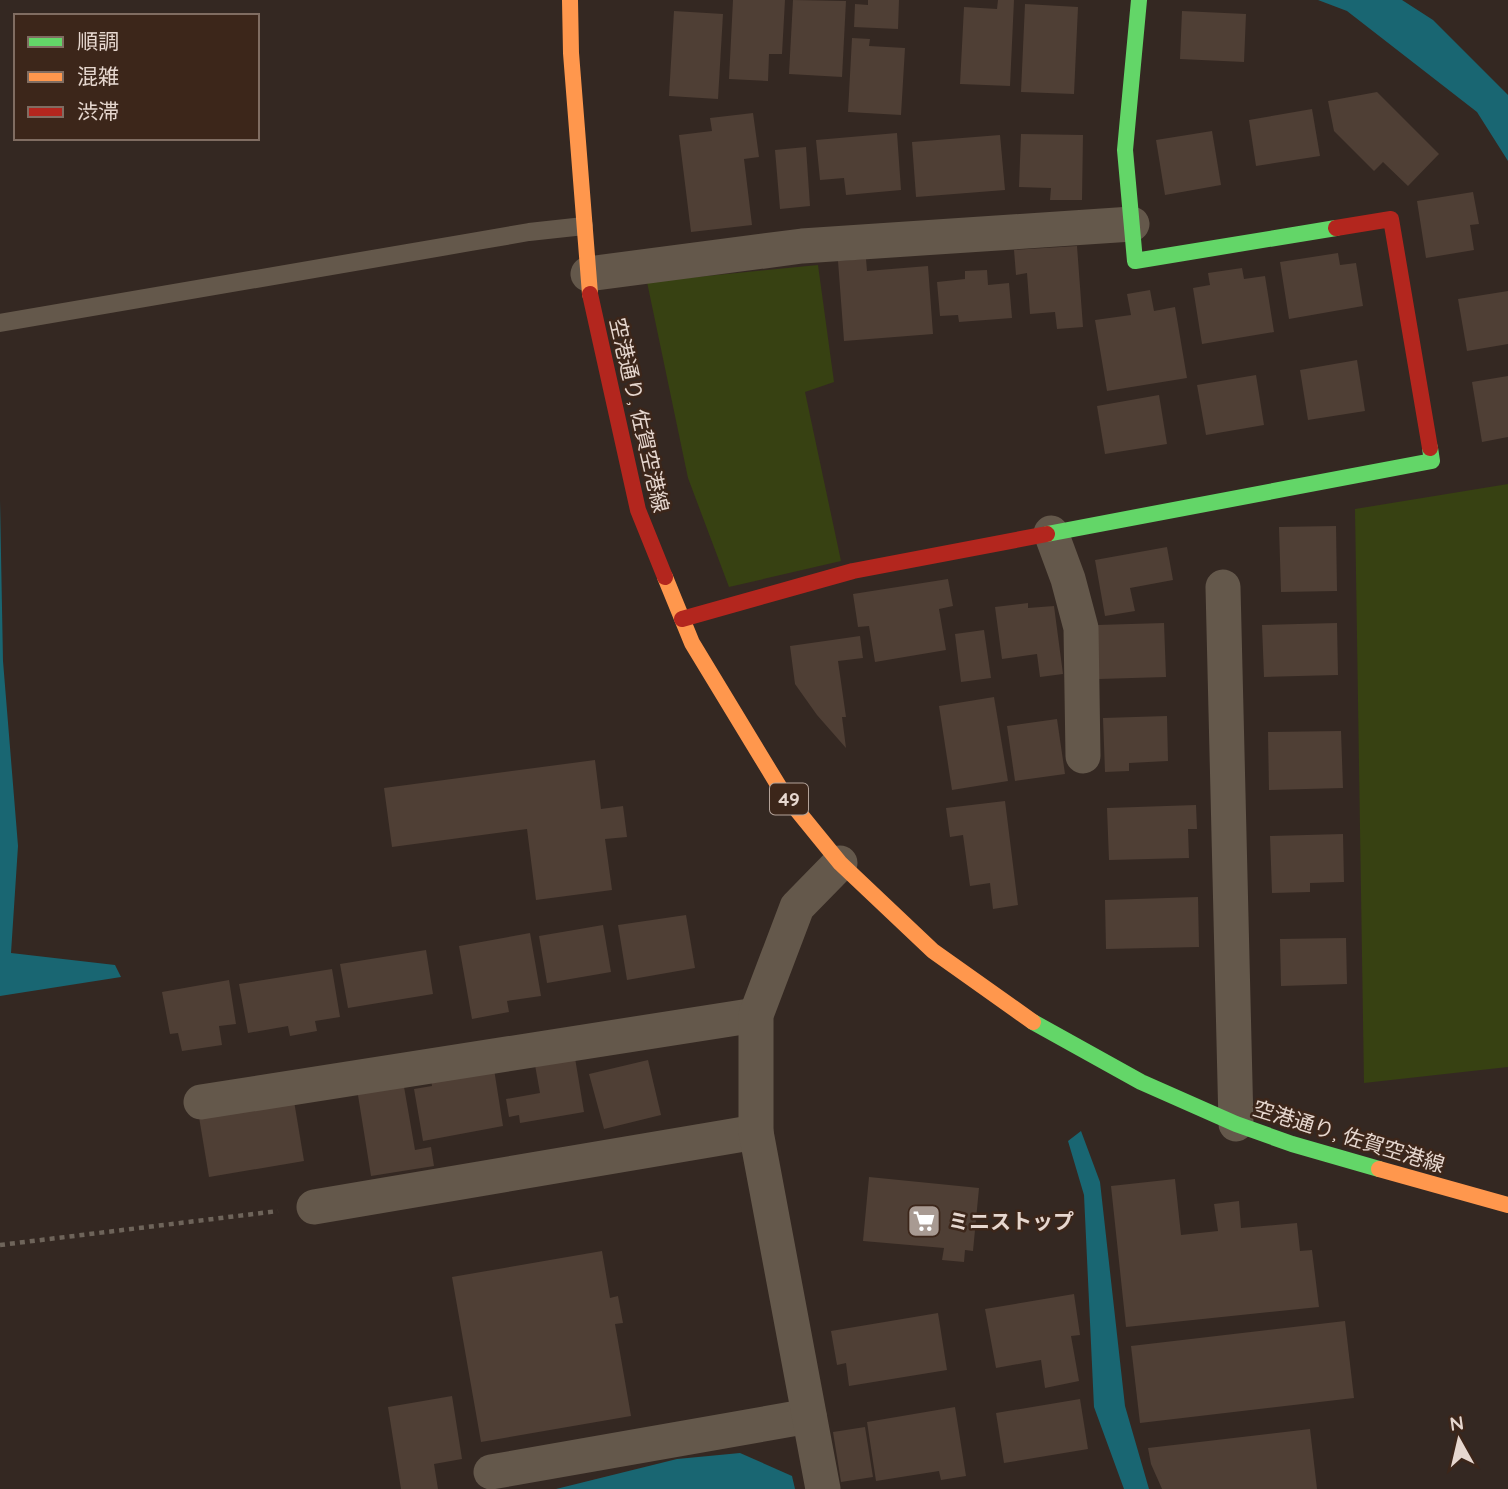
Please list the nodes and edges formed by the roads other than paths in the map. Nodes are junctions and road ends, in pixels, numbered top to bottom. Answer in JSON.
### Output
{"nodes":[{"id":1,"x":570,"y":0,"type":"edge"},
{"id":2,"x":1139,"y":0,"type":"edge"},
{"id":3,"x":1132,"y":223,"type":"junction"},
{"id":4,"x":584,"y":226,"type":"junction"},
{"id":5,"x":588,"y":274,"type":"junction"},
{"id":6,"x":0,"y":323,"type":"edge"},
{"id":7,"x":1052,"y":533,"type":"junction"},
{"id":8,"x":1223,"y":587,"type":"dead end"},
{"id":9,"x":682,"y":619,"type":"junction"},
{"id":10,"x":1083,"y":755,"type":"dead end"},
{"id":11,"x":840,"y":863,"type":"junction"},
{"id":12,"x":756,"y":1015,"type":"junction"},
{"id":13,"x":201,"y":1102,"type":"dead end"},
{"id":14,"x":1236,"y":1124,"type":"junction"},
{"id":15,"x":757,"y":1132,"type":"junction"},
{"id":16,"x":1508,"y":1205,"type":"edge"},
{"id":17,"x":314,"y":1207,"type":"road end"},
{"id":18,"x":809,"y":1416,"type":"junction"},
{"id":19,"x":491,"y":1472,"type":"dead end"},
{"id":20,"x":822,"y":1489,"type":"edge"}],
"edges":[{"from":1,"to":4,"type":"main road","name":"空港通り, 佐賀空港線","number":"49"},
{"from":2,"to":3,"type":"main road"},
{"from":3,"to":5,"type":"street"},
{"from":3,"to":7,"type":"main road"},
{"from":4,"to":5,"type":"main road","name":"空港通り, 佐賀空港線","number":"49"},
{"from":4,"to":6,"type":"lane"},
{"from":5,"to":9,"type":"main road","name":"空港通り, 佐賀空港線","number":"49"},
{"from":7,"to":9,"type":"main road"},
{"from":7,"to":10,"type":"street"},
{"from":8,"to":14,"type":"street"},
{"from":9,"to":11,"type":"main road","name":"空港通り, 佐賀空港線","number":"49"},
{"from":11,"to":12,"type":"street"},
{"from":11,"to":14,"type":"main road","name":"空港通り, 佐賀空港線","number":"49"},
{"from":12,"to":13,"type":"street"},
{"from":12,"to":15,"type":"street"},
{"from":14,"to":16,"type":"main road","name":"空港通り, 佐賀空港線","number":"49"},
{"from":15,"to":17,"type":"street"},
{"from":15,"to":18,"type":"street"},
{"from":18,"to":19,"type":"street"},
{"from":18,"to":20,"type":"street"}]}
